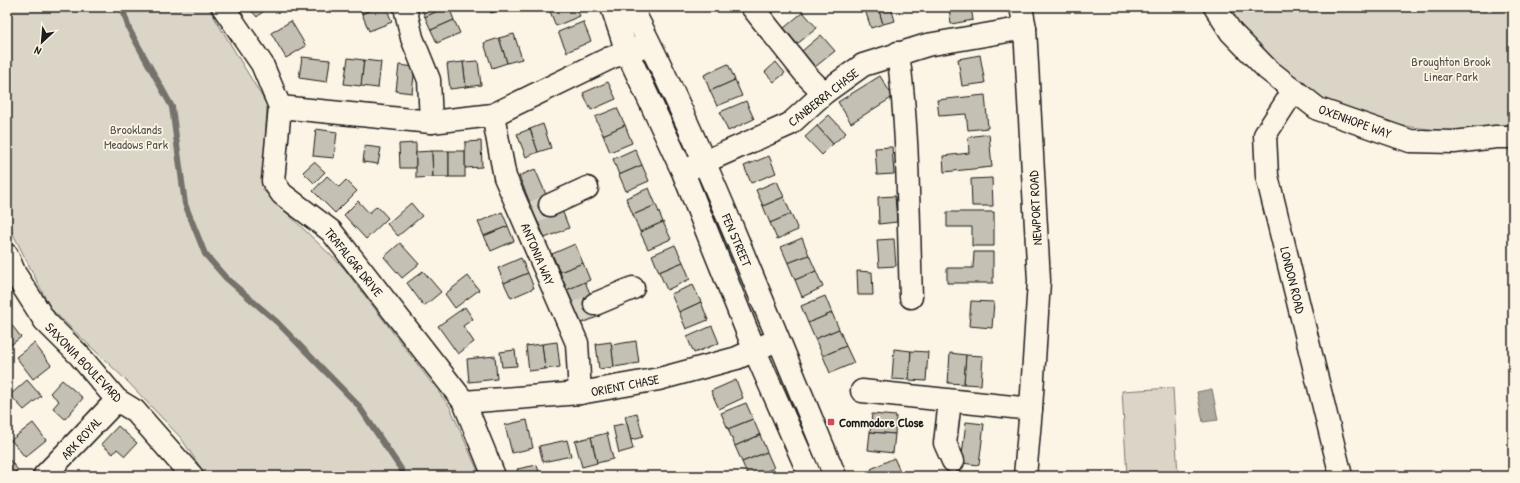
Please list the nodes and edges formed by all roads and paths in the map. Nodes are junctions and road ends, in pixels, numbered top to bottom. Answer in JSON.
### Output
{"nodes":[{"id":1,"x":223,"y":7,"type":"edge"},
{"id":2,"x":405,"y":7,"type":"edge"},
{"id":3,"x":612,"y":7,"type":"edge"},
{"id":4,"x":631,"y":7,"type":"edge"},
{"id":5,"x":752,"y":7,"type":"edge"},
{"id":6,"x":1022,"y":7,"type":"edge"},
{"id":7,"x":1215,"y":7,"type":"edge"},
{"id":8,"x":1025,"y":28,"type":"junction"},
{"id":9,"x":650,"y":44,"type":"junction"},
{"id":10,"x":627,"y":52,"type":"junction"},
{"id":11,"x":898,"y":53,"type":"junction"},
{"id":12,"x":1294,"y":90,"type":"junction"},
{"id":13,"x":824,"y":93,"type":"junction"},
{"id":14,"x":280,"y":107,"type":"junction"},
{"id":15,"x":492,"y":115,"type":"junction"},
{"id":16,"x":431,"y":122,"type":"junction"},
{"id":17,"x":1513,"y":137,"type":"edge"},
{"id":18,"x":704,"y":162,"type":"junction"},
{"id":19,"x":683,"y":172,"type":"junction"},
{"id":20,"x":587,"y":188,"type":"dead end"},
{"id":21,"x":535,"y":211,"type":"junction"},
{"id":22,"x":7,"y":255,"type":"edge"},
{"id":23,"x":633,"y":288,"type":"dead end"},
{"id":24,"x":911,"y":297,"type":"dead end"},
{"id":25,"x":579,"y":311,"type":"junction"},
{"id":26,"x":779,"y":339,"type":"junction"},
{"id":27,"x":755,"y":350,"type":"junction"},
{"id":28,"x":862,"y":391,"type":"dead end"},
{"id":29,"x":580,"y":393,"type":"junction"},
{"id":30,"x":117,"y":400,"type":"junction"},
{"id":31,"x":950,"y":400,"type":"junction"},
{"id":32,"x":464,"y":402,"type":"junction"},
{"id":33,"x":1031,"y":409,"type":"junction"},
{"id":34,"x":953,"y":461,"type":"dead end"},
{"id":35,"x":44,"y":476,"type":"edge"},
{"id":36,"x":192,"y":476,"type":"edge"},
{"id":37,"x":494,"y":476,"type":"edge"},
{"id":38,"x":810,"y":476,"type":"edge"},
{"id":39,"x":835,"y":476,"type":"edge"},
{"id":40,"x":1025,"y":476,"type":"edge"},
{"id":41,"x":1341,"y":476,"type":"edge"}],
"edges":[{"from":1,"to":14,"type":"street","name":"TRAFALGAR DRIVE"},
{"from":2,"to":16,"type":"street"},
{"from":3,"to":10,"type":"street","name":"FEN STREET"},
{"from":4,"to":9,"type":"street","name":"FEN STREET"},
{"from":5,"to":13,"type":"street"},
{"from":6,"to":8,"type":"street","name":"NEWPORT ROAD"},
{"from":7,"to":12,"type":"street","name":"OXENHOPE WAY"},
{"from":8,"to":11,"type":"street","name":"CANBERRA CHASE"},
{"from":8,"to":33,"type":"street","name":"NEWPORT ROAD"},
{"from":9,"to":10,"type":"street"},
{"from":9,"to":18,"type":"street","name":"FEN STREET"},
{"from":10,"to":15,"type":"street"},
{"from":10,"to":19,"type":"street","name":"FEN STREET"},
{"from":11,"to":13,"type":"street","name":"CANBERRA CHASE"},
{"from":11,"to":24,"type":"street"},
{"from":12,"to":17,"type":"street","name":"OXENHOPE WAY"},
{"from":12,"to":41,"type":"street","name":"LONDON ROAD"},
{"from":13,"to":18,"type":"street","name":"CANBERRA CHASE"},
{"from":14,"to":16,"type":"street"},
{"from":14,"to":32,"type":"street","name":"TRAFALGAR DRIVE"},
{"from":15,"to":16,"type":"street"},
{"from":15,"to":21,"type":"street","name":"ANTONIA WAY"},
{"from":18,"to":19,"type":"street","name":"CANBERRA CHASE"},
{"from":18,"to":26,"type":"street","name":"FEN STREET"},
{"from":19,"to":27,"type":"street","name":"FEN STREET"},
{"from":20,"to":21,"type":"street"},
{"from":21,"to":25,"type":"street","name":"ANTONIA WAY"},
{"from":22,"to":30,"type":"street","name":"SAXONIA BOULEVARD"},
{"from":23,"to":25,"type":"street"},
{"from":25,"to":29,"type":"street","name":"ANTONIA WAY"},
{"from":26,"to":27,"type":"street","name":"ORIENT CHASE"},
{"from":26,"to":39,"type":"street","name":"FEN STREET"},
{"from":27,"to":29,"type":"street","name":"ORIENT CHASE"},
{"from":27,"to":38,"type":"street","name":"FEN STREET"},
{"from":28,"to":31,"type":"street"},
{"from":29,"to":32,"type":"street","name":"ORIENT CHASE"},
{"from":30,"to":35,"type":"street","name":"ARK ROYAL"},
{"from":30,"to":36,"type":"street","name":"SAXONIA BOULEVARD"},
{"from":31,"to":33,"type":"street"},
{"from":31,"to":34,"type":"street"},
{"from":32,"to":37,"type":"street","name":"TRAFALGAR DRIVE"},
{"from":33,"to":40,"type":"street","name":"NEWPORT ROAD"}]}
